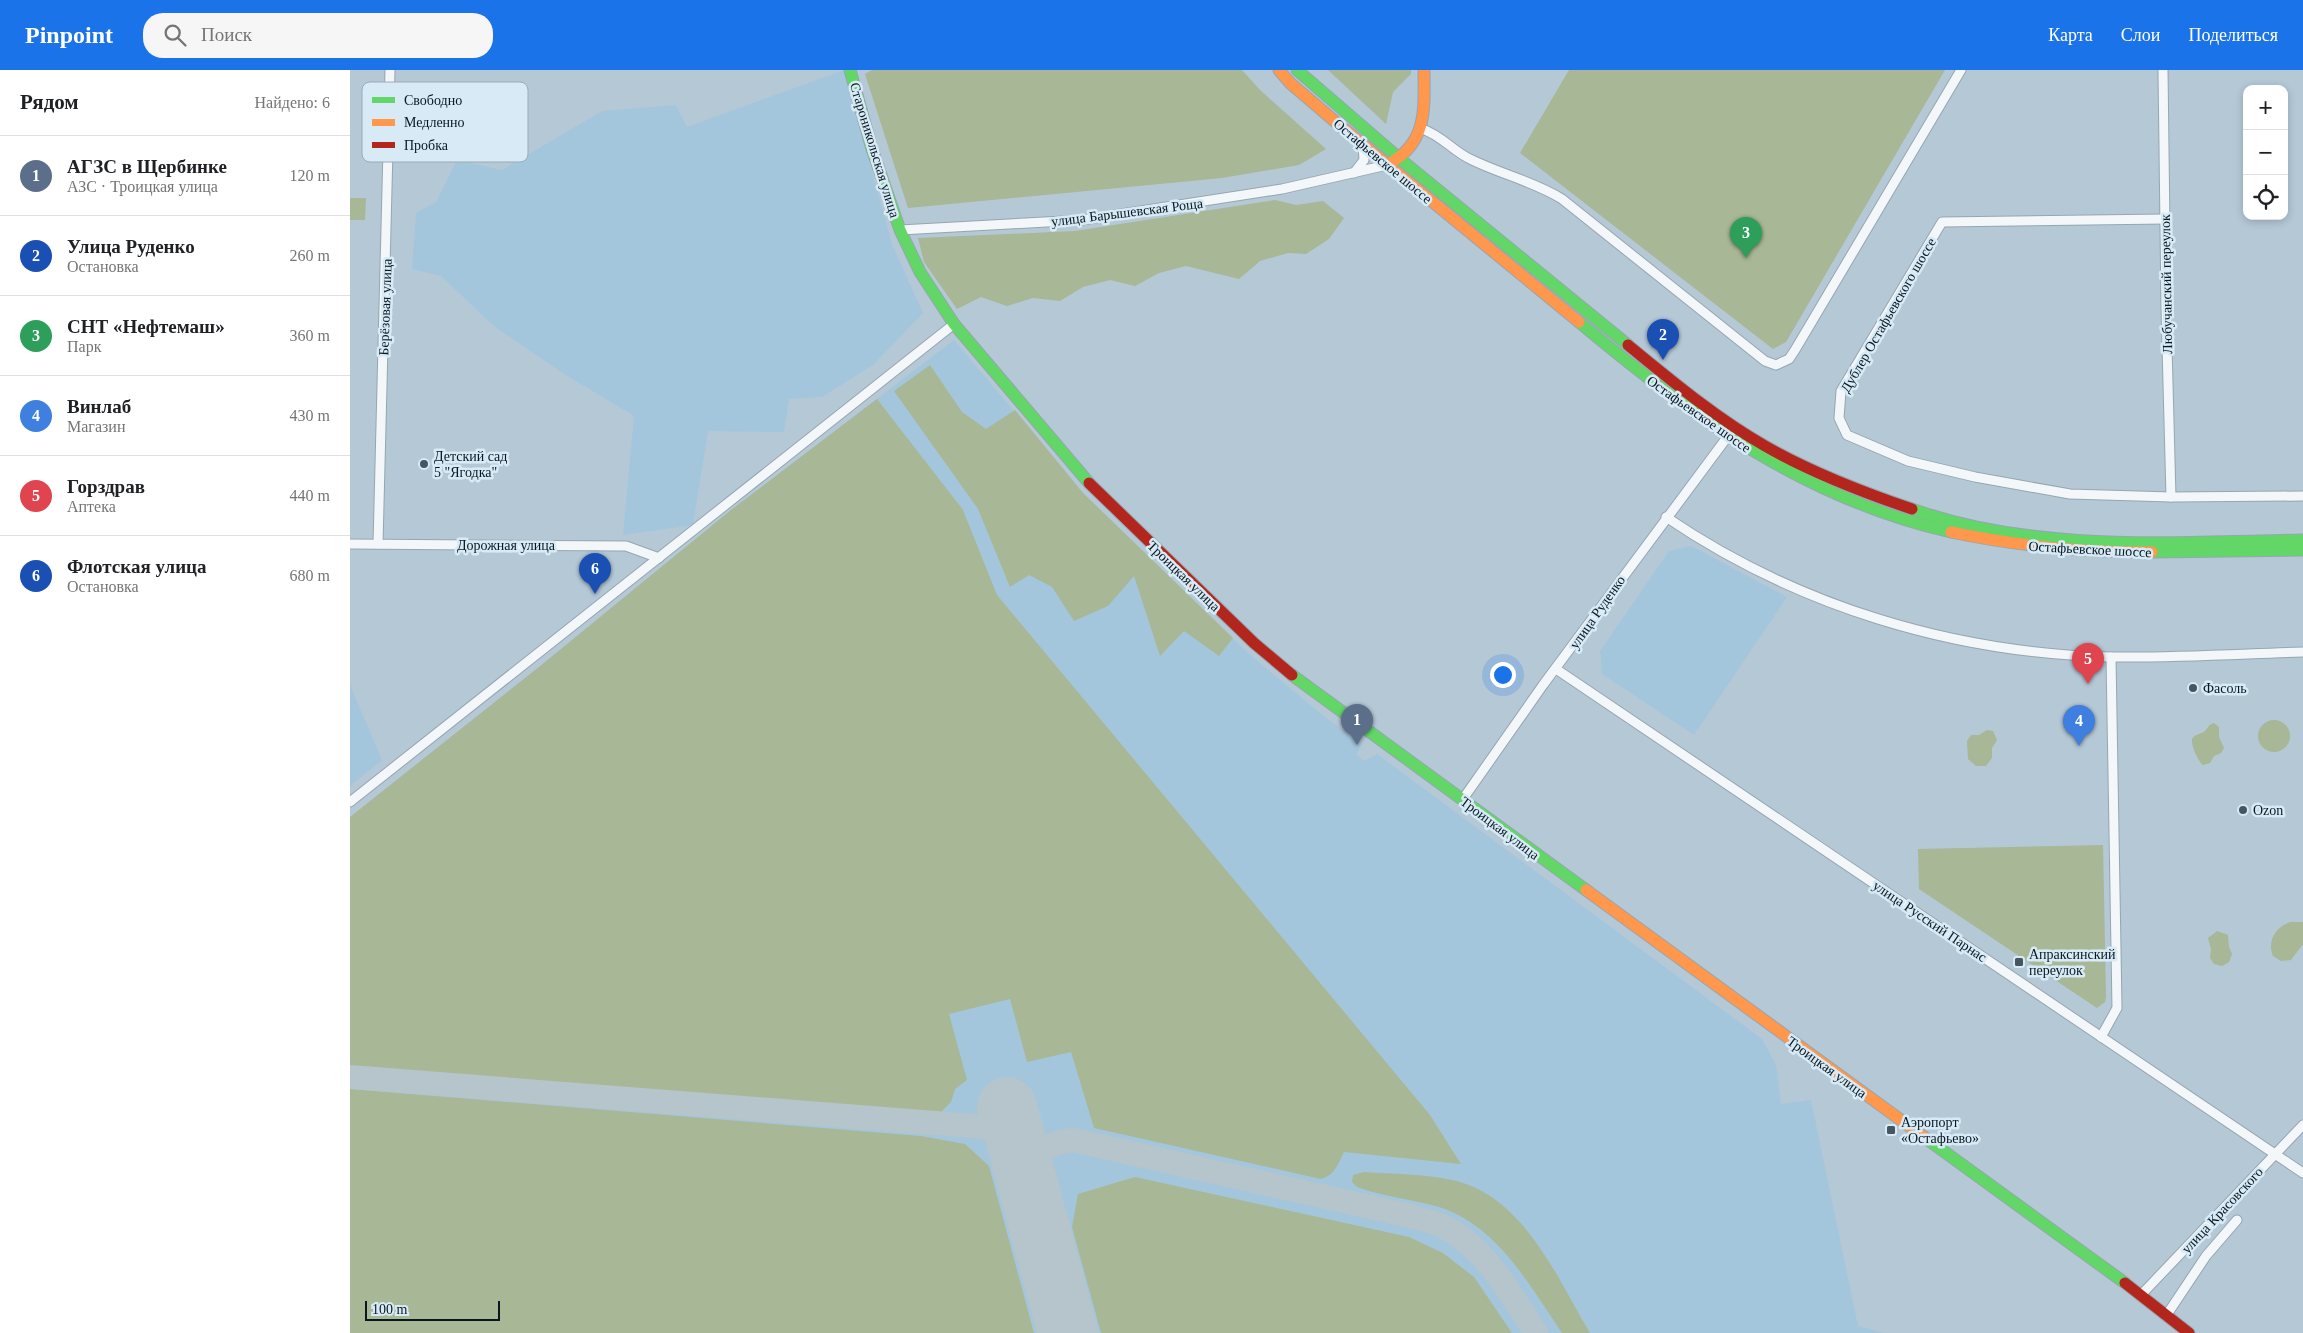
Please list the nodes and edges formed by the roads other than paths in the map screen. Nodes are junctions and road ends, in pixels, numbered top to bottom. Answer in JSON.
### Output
{"nodes":[{"id":1,"x":850,"y":70,"type":"edge"},
{"id":2,"x":1279,"y":70,"type":"edge"},
{"id":3,"x":1297,"y":70,"type":"edge"},
{"id":4,"x":1424,"y":70,"type":"edge"},
{"id":5,"x":1961,"y":70,"type":"edge"},
{"id":6,"x":2164,"y":70,"type":"edge"},
{"id":7,"x":1422,"y":129,"type":"junction"},
{"id":8,"x":1363,"y":144,"type":"junction"},
{"id":9,"x":1400,"y":159,"type":"junction"},
{"id":10,"x":388,"y":162,"type":"edge"},
{"id":11,"x":1387,"y":165,"type":"junction"},
{"id":12,"x":1352,"y":175,"type":"junction"},
{"id":13,"x":2165,"y":219,"type":"junction"},
{"id":14,"x":900,"y":230,"type":"junction"},
{"id":15,"x":954,"y":324,"type":"junction"},
{"id":16,"x":1731,"y":432,"type":"junction"},
{"id":17,"x":2303,"y":496,"type":"edge"},
{"id":18,"x":2171,"y":498,"type":"junction"},
{"id":19,"x":1666,"y":517,"type":"junction"},
{"id":20,"x":2303,"y":540,"type":"edge"},
{"id":21,"x":350,"y":544,"type":"edge"},
{"id":22,"x":378,"y":544,"type":"junction"},
{"id":23,"x":2303,"y":550,"type":"edge"},
{"id":24,"x":659,"y":558,"type":"junction"},
{"id":25,"x":2303,"y":652,"type":"edge"},
{"id":26,"x":2111,"y":657,"type":"junction"},
{"id":27,"x":1556,"y":669,"type":"junction"},
{"id":28,"x":1463,"y":799,"type":"junction"},
{"id":29,"x":350,"y":802,"type":"edge"},
{"id":30,"x":2101,"y":1037,"type":"junction"},
{"id":31,"x":2303,"y":1125,"type":"edge"},
{"id":32,"x":2275,"y":1154,"type":"junction"},
{"id":33,"x":2303,"y":1174,"type":"edge"},
{"id":34,"x":2237,"y":1220,"type":"dead end"},
{"id":35,"x":2141,"y":1295,"type":"junction"},
{"id":36,"x":2166,"y":1316,"type":"junction"},
{"id":37,"x":2189,"y":1333,"type":"edge"}],
"edges":[{"from":1,"to":14,"type":"main road","name":"Староникольская улица"},
{"from":2,"to":8,"type":"main road","name":"Остафьевское шоссе"},
{"from":3,"to":9,"type":"main road","name":"Остафьевское шоссе"},
{"from":4,"to":7,"type":"main road","name":"улица Барышевская Роща"},
{"from":5,"to":7,"type":"street"},
{"from":6,"to":13,"type":"street","name":"Любучанский переулок"},
{"from":7,"to":9,"type":"main road","name":"улица Барышевская Роща"},
{"from":8,"to":11,"type":"main road","name":"Остафьевское шоссе"},
{"from":8,"to":12,"type":"street"},
{"from":9,"to":11,"type":"main road","name":"улица Барышевская Роща"},
{"from":9,"to":16,"type":"main road","name":"Остафьевское шоссе"},
{"from":10,"to":22,"type":"street","name":"Берёзовая улица"},
{"from":11,"to":12,"type":"street","name":"улица Барышевская Роща"},
{"from":11,"to":16,"type":"main road","name":"Остафьевское шоссе"},
{"from":12,"to":14,"type":"street","name":"улица Барышевская Роща"},
{"from":13,"to":18,"type":"street","name":"Любучанский переулок"},
{"from":13,"to":18,"type":"street","name":"Дублер Остафьевского шоссе"},
{"from":14,"to":15,"type":"main road","name":"Троицкая улица"},
{"from":15,"to":24,"type":"street"},
{"from":15,"to":28,"type":"main road","name":"Троицкая улица"},
{"from":16,"to":19,"type":"street","name":"улица Руденко"},
{"from":16,"to":20,"type":"main road","name":"Остафьевское шоссе"},
{"from":16,"to":23,"type":"main road","name":"Остафьевское шоссе"},
{"from":17,"to":18,"type":"street","name":"Дублер Остафьевского шоссе"},
{"from":19,"to":26,"type":"street"},
{"from":19,"to":27,"type":"street","name":"улица Руденко"},
{"from":21,"to":22,"type":"street","name":"Дорожная улица"},
{"from":22,"to":24,"type":"street","name":"Дорожная улица"},
{"from":24,"to":29,"type":"street"},
{"from":25,"to":26,"type":"street"},
{"from":26,"to":30,"type":"street"},
{"from":27,"to":28,"type":"street","name":"улица Руденко"},
{"from":27,"to":30,"type":"street","name":"улица Русский Парнас"},
{"from":28,"to":35,"type":"main road","name":"Троицкая улица"},
{"from":30,"to":32,"type":"street","name":"улица Русский Парнас"},
{"from":31,"to":32,"type":"street","name":"улица Красовского"},
{"from":32,"to":33,"type":"street","name":"улица Русский Парнас"},
{"from":32,"to":35,"type":"street","name":"улица Красовского"},
{"from":34,"to":36,"type":"street"},
{"from":35,"to":36,"type":"main road","name":"Троицкая улица"},
{"from":36,"to":37,"type":"main road","name":"Троицкая улица"}]}
